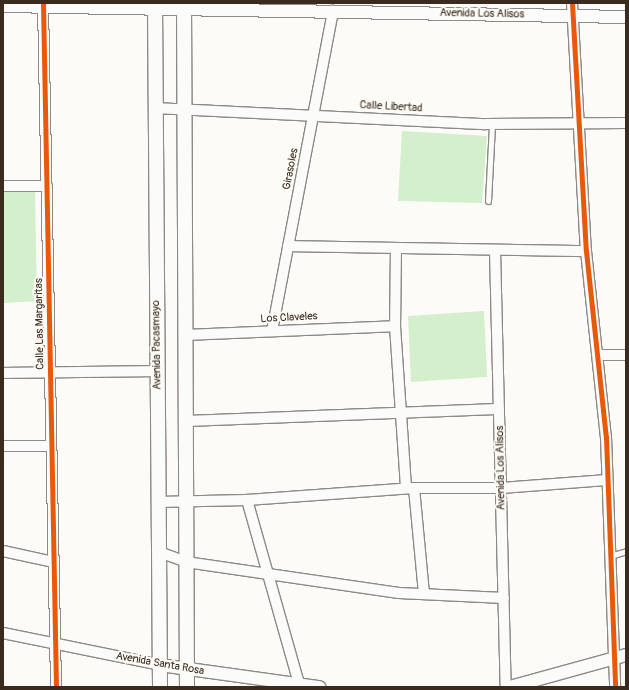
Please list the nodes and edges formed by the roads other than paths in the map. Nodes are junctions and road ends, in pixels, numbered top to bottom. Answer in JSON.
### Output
{"nodes":[{"id":1,"x":572,"y":3,"type":"edge"},
{"id":2,"x":43,"y":5,"type":"edge"},
{"id":3,"x":3,"y":6,"type":"edge"},
{"id":4,"x":154,"y":7,"type":"edge"},
{"id":5,"x":183,"y":8,"type":"edge"},
{"id":6,"x":333,"y":11,"type":"junction"},
{"id":7,"x":572,"y":16,"type":"junction"},
{"id":8,"x":626,"y":17,"type":"edge"},
{"id":9,"x":183,"y":107,"type":"junction"},
{"id":10,"x":154,"y":108,"type":"junction"},
{"id":11,"x":313,"y":114,"type":"junction"},
{"id":12,"x":626,"y":123,"type":"edge"},
{"id":13,"x":492,"y":124,"type":"junction"},
{"id":14,"x":579,"y":125,"type":"junction"},
{"id":15,"x":3,"y":186,"type":"edge"},
{"id":16,"x":47,"y":186,"type":"junction"},
{"id":17,"x":488,"y":201,"type":"dead end"},
{"id":18,"x":288,"y":246,"type":"junction"},
{"id":19,"x":396,"y":248,"type":"junction"},
{"id":20,"x":495,"y":250,"type":"junction"},
{"id":21,"x":586,"y":251,"type":"junction"},
{"id":22,"x":395,"y":326,"type":"junction"},
{"id":23,"x":272,"y":331,"type":"junction"},
{"id":24,"x":184,"y":335,"type":"junction"},
{"id":25,"x":626,"y":354,"type":"edge"},
{"id":26,"x":598,"y":355,"type":"junction"},
{"id":27,"x":51,"y":372,"type":"junction"},
{"id":28,"x":157,"y":372,"type":"junction"},
{"id":29,"x":3,"y":373,"type":"edge"},
{"id":30,"x":499,"y":409,"type":"junction"},
{"id":31,"x":401,"y":413,"type":"junction"},
{"id":32,"x":185,"y":421,"type":"junction"},
{"id":33,"x":3,"y":446,"type":"edge"},
{"id":34,"x":51,"y":446,"type":"junction"},
{"id":35,"x":607,"y":480,"type":"junction"},
{"id":36,"x":410,"y":488,"type":"junction"},
{"id":37,"x":501,"y":488,"type":"junction"},
{"id":38,"x":186,"y":500,"type":"junction"},
{"id":39,"x":247,"y":500,"type":"junction"},
{"id":40,"x":158,"y":502,"type":"junction"},
{"id":41,"x":3,"y":551,"type":"edge"},
{"id":42,"x":626,"y":551,"type":"edge"},
{"id":43,"x":159,"y":552,"type":"junction"},
{"id":44,"x":609,"y":556,"type":"junction"},
{"id":45,"x":53,"y":562,"type":"junction"},
{"id":46,"x":186,"y":562,"type":"junction"},
{"id":47,"x":266,"y":573,"type":"junction"},
{"id":48,"x":424,"y":594,"type":"junction"},
{"id":49,"x":504,"y":598,"type":"junction"},
{"id":50,"x":3,"y":632,"type":"edge"},
{"id":51,"x":56,"y":645,"type":"junction"},
{"id":52,"x":626,"y":655,"type":"edge"},
{"id":53,"x":612,"y":660,"type":"junction"},
{"id":54,"x":160,"y":665,"type":"junction"},
{"id":55,"x":187,"y":670,"type":"junction"},
{"id":56,"x":300,"y":686,"type":"edge"},
{"id":57,"x":56,"y":687,"type":"edge"},
{"id":58,"x":160,"y":687,"type":"edge"},
{"id":59,"x":187,"y":687,"type":"edge"},
{"id":60,"x":319,"y":687,"type":"edge"},
{"id":61,"x":506,"y":687,"type":"edge"},
{"id":62,"x":510,"y":687,"type":"edge"},
{"id":63,"x":615,"y":687,"type":"edge"}],
"edges":[{"from":1,"to":7,"type":"street"},
{"from":2,"to":3,"type":"street","name":"Avenida Los Alisos"},
{"from":2,"to":4,"type":"street","name":"Avenida Los Alisos"},
{"from":2,"to":16,"type":"street","name":"Calle Las Margaritas"},
{"from":4,"to":5,"type":"street","name":"Avenida Los Alisos"},
{"from":4,"to":10,"type":"main road","name":"Avenida Pacasmayo"},
{"from":5,"to":6,"type":"street","name":"Avenida Los Alisos"},
{"from":5,"to":9,"type":"main road"},
{"from":6,"to":7,"type":"street","name":"Avenida Los Alisos"},
{"from":6,"to":11,"type":"street","name":"Girasoles"},
{"from":7,"to":8,"type":"street","name":"Avenida Los Alisos"},
{"from":7,"to":14,"type":"street"},
{"from":9,"to":10,"type":"street","name":"Calle Libertad"},
{"from":9,"to":11,"type":"street","name":"Calle Libertad"},
{"from":9,"to":24,"type":"main road"},
{"from":10,"to":28,"type":"main road","name":"Avenida Pacasmayo"},
{"from":11,"to":13,"type":"street","name":"Calle Libertad"},
{"from":11,"to":18,"type":"street","name":"Girasoles"},
{"from":12,"to":14,"type":"street","name":"Calle Libertad"},
{"from":13,"to":14,"type":"street","name":"Calle Libertad"},
{"from":13,"to":17,"type":"lane"},
{"from":14,"to":21,"type":"street"},
{"from":15,"to":16,"type":"street"},
{"from":16,"to":27,"type":"street","name":"Calle Las Margaritas"},
{"from":18,"to":19,"type":"street"},
{"from":18,"to":23,"type":"street","name":"Girasoles"},
{"from":19,"to":20,"type":"street"},
{"from":19,"to":22,"type":"street"},
{"from":20,"to":21,"type":"street"},
{"from":20,"to":30,"type":"street","name":"Avenida Los Alisos"},
{"from":21,"to":26,"type":"street"},
{"from":22,"to":23,"type":"street","name":"Los Claveles"},
{"from":22,"to":31,"type":"street"},
{"from":23,"to":24,"type":"street","name":"Los Claveles"},
{"from":24,"to":32,"type":"main road"},
{"from":25,"to":26,"type":"street"},
{"from":26,"to":35,"type":"street"},
{"from":27,"to":28,"type":"street"},
{"from":27,"to":29,"type":"street"},
{"from":27,"to":34,"type":"street","name":"Calle Las Margaritas"},
{"from":28,"to":40,"type":"main road","name":"Avenida Pacasmayo"},
{"from":30,"to":31,"type":"street"},
{"from":30,"to":37,"type":"street","name":"Avenida Los Alisos"},
{"from":31,"to":32,"type":"street"},
{"from":31,"to":36,"type":"street"},
{"from":32,"to":38,"type":"main road"},
{"from":33,"to":34,"type":"street"},
{"from":34,"to":45,"type":"street","name":"Calle Las Margaritas"},
{"from":35,"to":37,"type":"street"},
{"from":35,"to":44,"type":"street"},
{"from":36,"to":37,"type":"street"},
{"from":36,"to":39,"type":"street"},
{"from":36,"to":48,"type":"street"},
{"from":37,"to":49,"type":"street","name":"Avenida Los Alisos"},
{"from":38,"to":39,"type":"street"},
{"from":38,"to":40,"type":"street"},
{"from":38,"to":46,"type":"main road"},
{"from":39,"to":47,"type":"street"},
{"from":40,"to":43,"type":"main road","name":"Avenida Pacasmayo"},
{"from":41,"to":45,"type":"street"},
{"from":42,"to":44,"type":"lane"},
{"from":43,"to":46,"type":"street"},
{"from":43,"to":54,"type":"main road","name":"Avenida Pacasmayo"},
{"from":44,"to":53,"type":"street"},
{"from":45,"to":51,"type":"street","name":"Calle Las Margaritas"},
{"from":46,"to":47,"type":"street"},
{"from":46,"to":55,"type":"main road"},
{"from":47,"to":48,"type":"street"},
{"from":47,"to":56,"type":"street"},
{"from":48,"to":49,"type":"street"},
{"from":49,"to":61,"type":"street","name":"Avenida Los Alisos"},
{"from":50,"to":51,"type":"street","name":"Avenida Santa Rosa"},
{"from":51,"to":54,"type":"street","name":"Avenida Santa Rosa"},
{"from":51,"to":57,"type":"street","name":"Calle Las Margaritas"},
{"from":52,"to":53,"type":"street"},
{"from":53,"to":62,"type":"street"},
{"from":53,"to":63,"type":"street"},
{"from":54,"to":55,"type":"street","name":"Avenida Santa Rosa"},
{"from":54,"to":58,"type":"main road","name":"Avenida Pacasmayo"},
{"from":55,"to":56,"type":"street","name":"Avenida Santa Rosa"},
{"from":55,"to":59,"type":"main road"},
{"from":56,"to":60,"type":"street","name":"Avenida Santa Rosa"}]}
